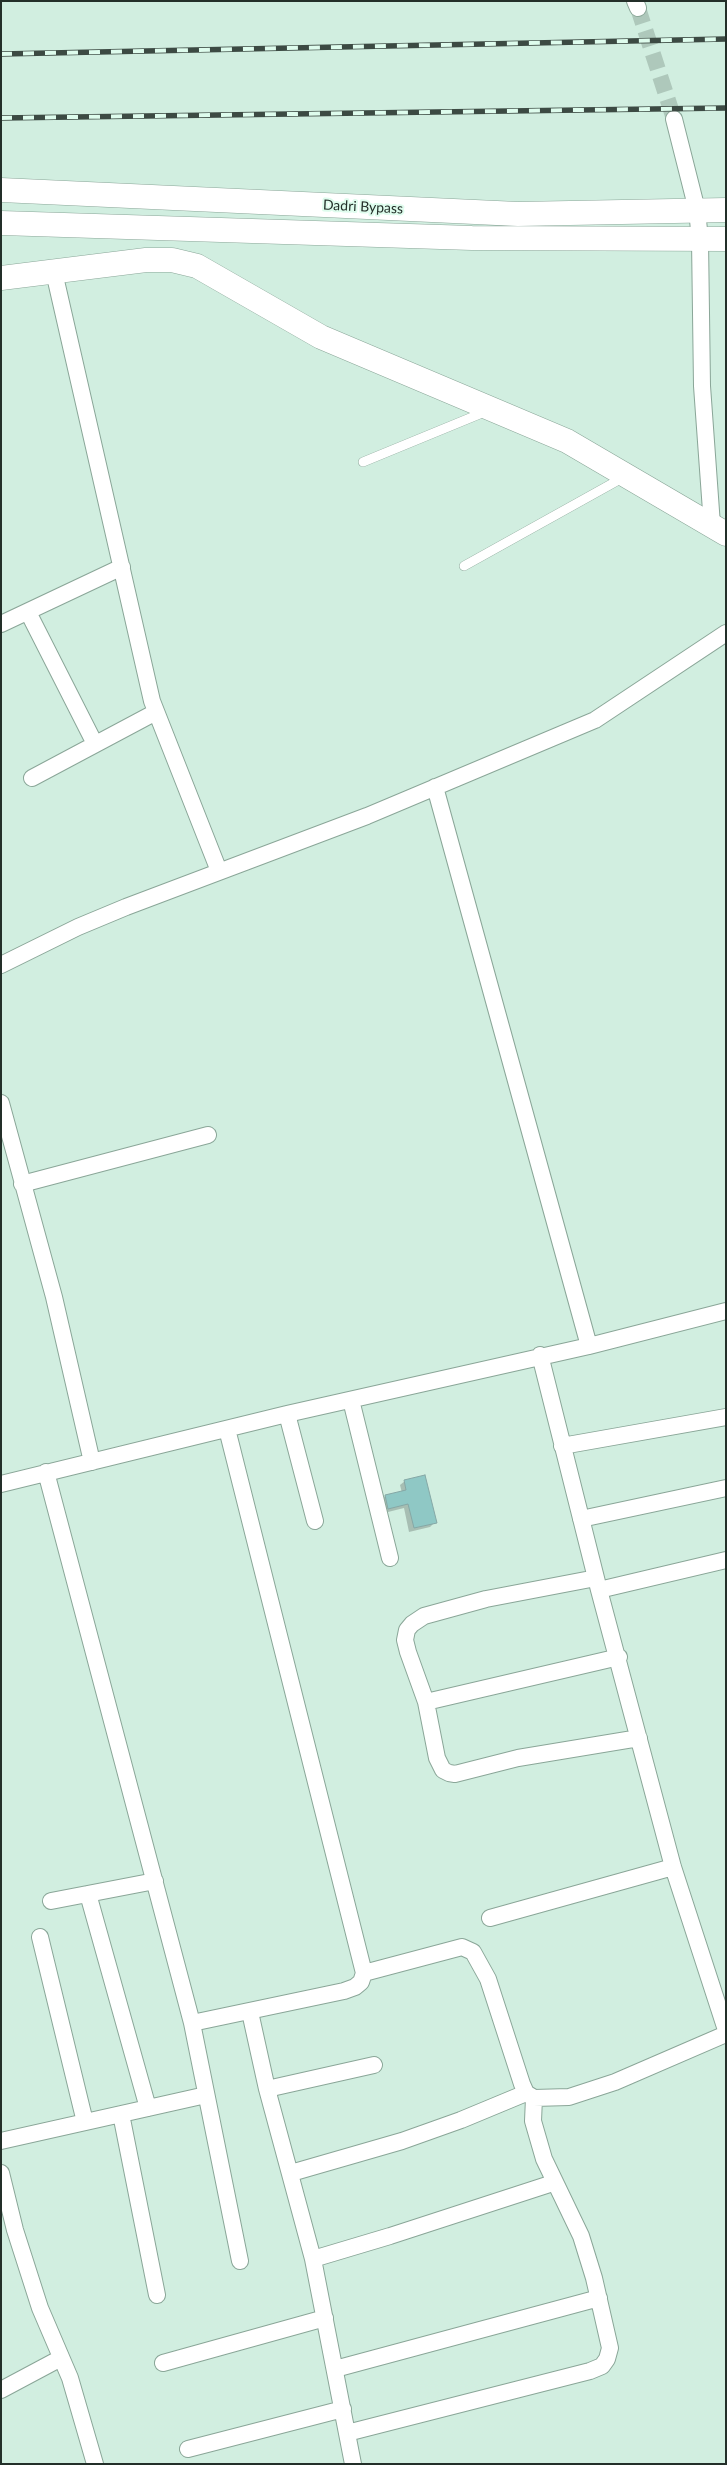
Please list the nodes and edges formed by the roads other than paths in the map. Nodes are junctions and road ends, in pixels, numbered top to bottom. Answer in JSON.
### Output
{"nodes":[{"id":1,"x":674,"y":119,"type":"tunnel mouth"},
{"id":2,"x":1,"y":190,"type":"edge"},
{"id":3,"x":697,"y":210,"type":"junction"},
{"id":4,"x":726,"y":210,"type":"edge"},
{"id":5,"x":1,"y":223,"type":"edge"},
{"id":6,"x":726,"y":239,"type":"edge"},
{"id":7,"x":700,"y":240,"type":"junction"},
{"id":8,"x":54,"y":272,"type":"junction"},
{"id":9,"x":1,"y":278,"type":"edge"},
{"id":10,"x":492,"y":409,"type":"junction"},
{"id":11,"x":363,"y":462,"type":"dead end"},
{"id":12,"x":626,"y":476,"type":"junction"},
{"id":13,"x":719,"y":529,"type":"edge"},
{"id":14,"x":464,"y":566,"type":"dead end"},
{"id":15,"x":122,"y":568,"type":"junction"},
{"id":16,"x":28,"y":612,"type":"junction"},
{"id":17,"x":1,"y":624,"type":"edge"},
{"id":18,"x":726,"y":633,"type":"edge"},
{"id":19,"x":156,"y":712,"type":"junction"},
{"id":20,"x":95,"y":744,"type":"junction"},
{"id":21,"x":32,"y":778,"type":"dead end"},
{"id":22,"x":436,"y":787,"type":"junction"},
{"id":23,"x":219,"y":871,"type":"junction"},
{"id":24,"x":1,"y":965,"type":"edge"},
{"id":25,"x":2,"y":1107,"type":"edge"},
{"id":26,"x":208,"y":1135,"type":"dead end"},
{"id":27,"x":22,"y":1184,"type":"junction"},
{"id":28,"x":726,"y":1312,"type":"edge"},
{"id":29,"x":589,"y":1346,"type":"junction"},
{"id":30,"x":540,"y":1355,"type":"junction"},
{"id":31,"x":352,"y":1400,"type":"junction"},
{"id":32,"x":288,"y":1414,"type":"junction"},
{"id":33,"x":726,"y":1417,"type":"edge"},
{"id":34,"x":227,"y":1429,"type":"junction"},
{"id":35,"x":562,"y":1446,"type":"junction"},
{"id":36,"x":92,"y":1462,"type":"junction"},
{"id":37,"x":46,"y":1472,"type":"junction"},
{"id":38,"x":1,"y":1484,"type":"edge"},
{"id":39,"x":726,"y":1488,"type":"edge"},
{"id":40,"x":581,"y":1518,"type":"junction"},
{"id":41,"x":315,"y":1521,"type":"dead end"},
{"id":42,"x":390,"y":1558,"type":"dead end"},
{"id":43,"x":726,"y":1560,"type":"edge"},
{"id":44,"x":598,"y":1584,"type":"junction"},
{"id":45,"x":618,"y":1658,"type":"junction"},
{"id":46,"x":426,"y":1702,"type":"junction"},
{"id":47,"x":639,"y":1738,"type":"junction"},
{"id":48,"x":673,"y":1867,"type":"junction"},
{"id":49,"x":155,"y":1881,"type":"junction"},
{"id":50,"x":88,"y":1894,"type":"junction"},
{"id":51,"x":51,"y":1902,"type":"dead end"},
{"id":52,"x":490,"y":1918,"type":"dead end"},
{"id":53,"x":40,"y":1937,"type":"dead end"},
{"id":54,"x":364,"y":1973,"type":"junction"},
{"id":55,"x":723,"y":2011,"type":"edge"},
{"id":56,"x":250,"y":2012,"type":"junction"},
{"id":57,"x":192,"y":2023,"type":"junction"},
{"id":58,"x":726,"y":2032,"type":"edge"},
{"id":59,"x":374,"y":2065,"type":"dead end"},
{"id":60,"x":268,"y":2088,"type":"junction"},
{"id":61,"x":206,"y":2095,"type":"junction"},
{"id":62,"x":530,"y":2095,"type":"junction"},
{"id":63,"x":148,"y":2108,"type":"junction"},
{"id":64,"x":121,"y":2114,"type":"junction"},
{"id":65,"x":85,"y":2122,"type":"junction"},
{"id":66,"x":1,"y":2141,"type":"edge"},
{"id":67,"x":1,"y":2173,"type":"edge"},
{"id":68,"x":290,"y":2173,"type":"junction"},
{"id":69,"x":553,"y":2183,"type":"junction"},
{"id":70,"x":313,"y":2259,"type":"junction"},
{"id":71,"x":240,"y":2261,"type":"dead end"},
{"id":72,"x":157,"y":2295,"type":"dead end"},
{"id":73,"x":599,"y":2298,"type":"junction"},
{"id":74,"x":325,"y":2318,"type":"junction"},
{"id":75,"x":61,"y":2358,"type":"junction"},
{"id":76,"x":163,"y":2363,"type":"dead end"},
{"id":77,"x":335,"y":2369,"type":"junction"},
{"id":78,"x":1,"y":2390,"type":"edge"},
{"id":79,"x":343,"y":2409,"type":"junction"},
{"id":80,"x":347,"y":2433,"type":"junction"},
{"id":81,"x":188,"y":2450,"type":"dead end"},
{"id":82,"x":95,"y":2464,"type":"edge"},
{"id":83,"x":353,"y":2464,"type":"edge"}],
"edges":[{"from":1,"to":3,"type":"street"},
{"from":2,"to":3,"type":"main road","name":"Dadri Bypass"},
{"from":3,"to":4,"type":"main road","name":"Dadri Bypass"},
{"from":3,"to":7,"type":"street"},
{"from":5,"to":7,"type":"main road","name":"Dadri Bypass"},
{"from":6,"to":7,"type":"main road","name":"Dadri Bypass"},
{"from":7,"to":13,"type":"street"},
{"from":8,"to":9,"type":"main road"},
{"from":8,"to":10,"type":"main road"},
{"from":8,"to":15,"type":"street"},
{"from":10,"to":11,"type":"lane"},
{"from":10,"to":12,"type":"main road"},
{"from":12,"to":13,"type":"main road"},
{"from":12,"to":14,"type":"lane"},
{"from":15,"to":16,"type":"street"},
{"from":15,"to":19,"type":"street"},
{"from":16,"to":17,"type":"street"},
{"from":16,"to":20,"type":"street"},
{"from":18,"to":22,"type":"street"},
{"from":19,"to":20,"type":"street"},
{"from":19,"to":23,"type":"street"},
{"from":20,"to":21,"type":"street"},
{"from":22,"to":23,"type":"street"},
{"from":22,"to":29,"type":"street"},
{"from":23,"to":24,"type":"street"},
{"from":25,"to":27,"type":"street"},
{"from":26,"to":27,"type":"street"},
{"from":27,"to":36,"type":"street"},
{"from":28,"to":29,"type":"street"},
{"from":29,"to":30,"type":"street"},
{"from":30,"to":31,"type":"street"},
{"from":30,"to":35,"type":"street"},
{"from":31,"to":32,"type":"street"},
{"from":31,"to":42,"type":"street"},
{"from":32,"to":34,"type":"street"},
{"from":32,"to":41,"type":"street"},
{"from":33,"to":35,"type":"street"},
{"from":34,"to":36,"type":"street"},
{"from":34,"to":54,"type":"street"},
{"from":35,"to":40,"type":"street"},
{"from":36,"to":37,"type":"street"},
{"from":37,"to":38,"type":"street"},
{"from":37,"to":49,"type":"street"},
{"from":39,"to":40,"type":"street"},
{"from":40,"to":44,"type":"street"},
{"from":43,"to":44,"type":"street"},
{"from":44,"to":45,"type":"street"},
{"from":44,"to":46,"type":"street"},
{"from":45,"to":46,"type":"street"},
{"from":45,"to":47,"type":"street"},
{"from":46,"to":47,"type":"street"},
{"from":47,"to":48,"type":"street"},
{"from":48,"to":52,"type":"street"},
{"from":48,"to":55,"type":"street"},
{"from":49,"to":50,"type":"street"},
{"from":49,"to":57,"type":"street"},
{"from":50,"to":51,"type":"street"},
{"from":50,"to":63,"type":"street"},
{"from":53,"to":65,"type":"street"},
{"from":54,"to":56,"type":"street"},
{"from":54,"to":62,"type":"street"},
{"from":55,"to":58,"type":"street"},
{"from":56,"to":57,"type":"street"},
{"from":56,"to":60,"type":"street"},
{"from":57,"to":61,"type":"street"},
{"from":58,"to":62,"type":"street"},
{"from":59,"to":60,"type":"street"},
{"from":60,"to":68,"type":"street"},
{"from":61,"to":63,"type":"street"},
{"from":61,"to":71,"type":"street"},
{"from":62,"to":68,"type":"street"},
{"from":62,"to":69,"type":"street"},
{"from":63,"to":64,"type":"street"},
{"from":64,"to":65,"type":"street"},
{"from":64,"to":72,"type":"street"},
{"from":65,"to":66,"type":"street"},
{"from":67,"to":75,"type":"street"},
{"from":68,"to":70,"type":"street"},
{"from":69,"to":70,"type":"street"},
{"from":69,"to":73,"type":"street"},
{"from":70,"to":74,"type":"street"},
{"from":73,"to":77,"type":"street"},
{"from":73,"to":80,"type":"street"},
{"from":74,"to":76,"type":"street"},
{"from":74,"to":77,"type":"street"},
{"from":75,"to":78,"type":"street"},
{"from":75,"to":82,"type":"street"},
{"from":77,"to":79,"type":"street"},
{"from":79,"to":80,"type":"street"},
{"from":79,"to":81,"type":"street"},
{"from":80,"to":83,"type":"street"}]}
